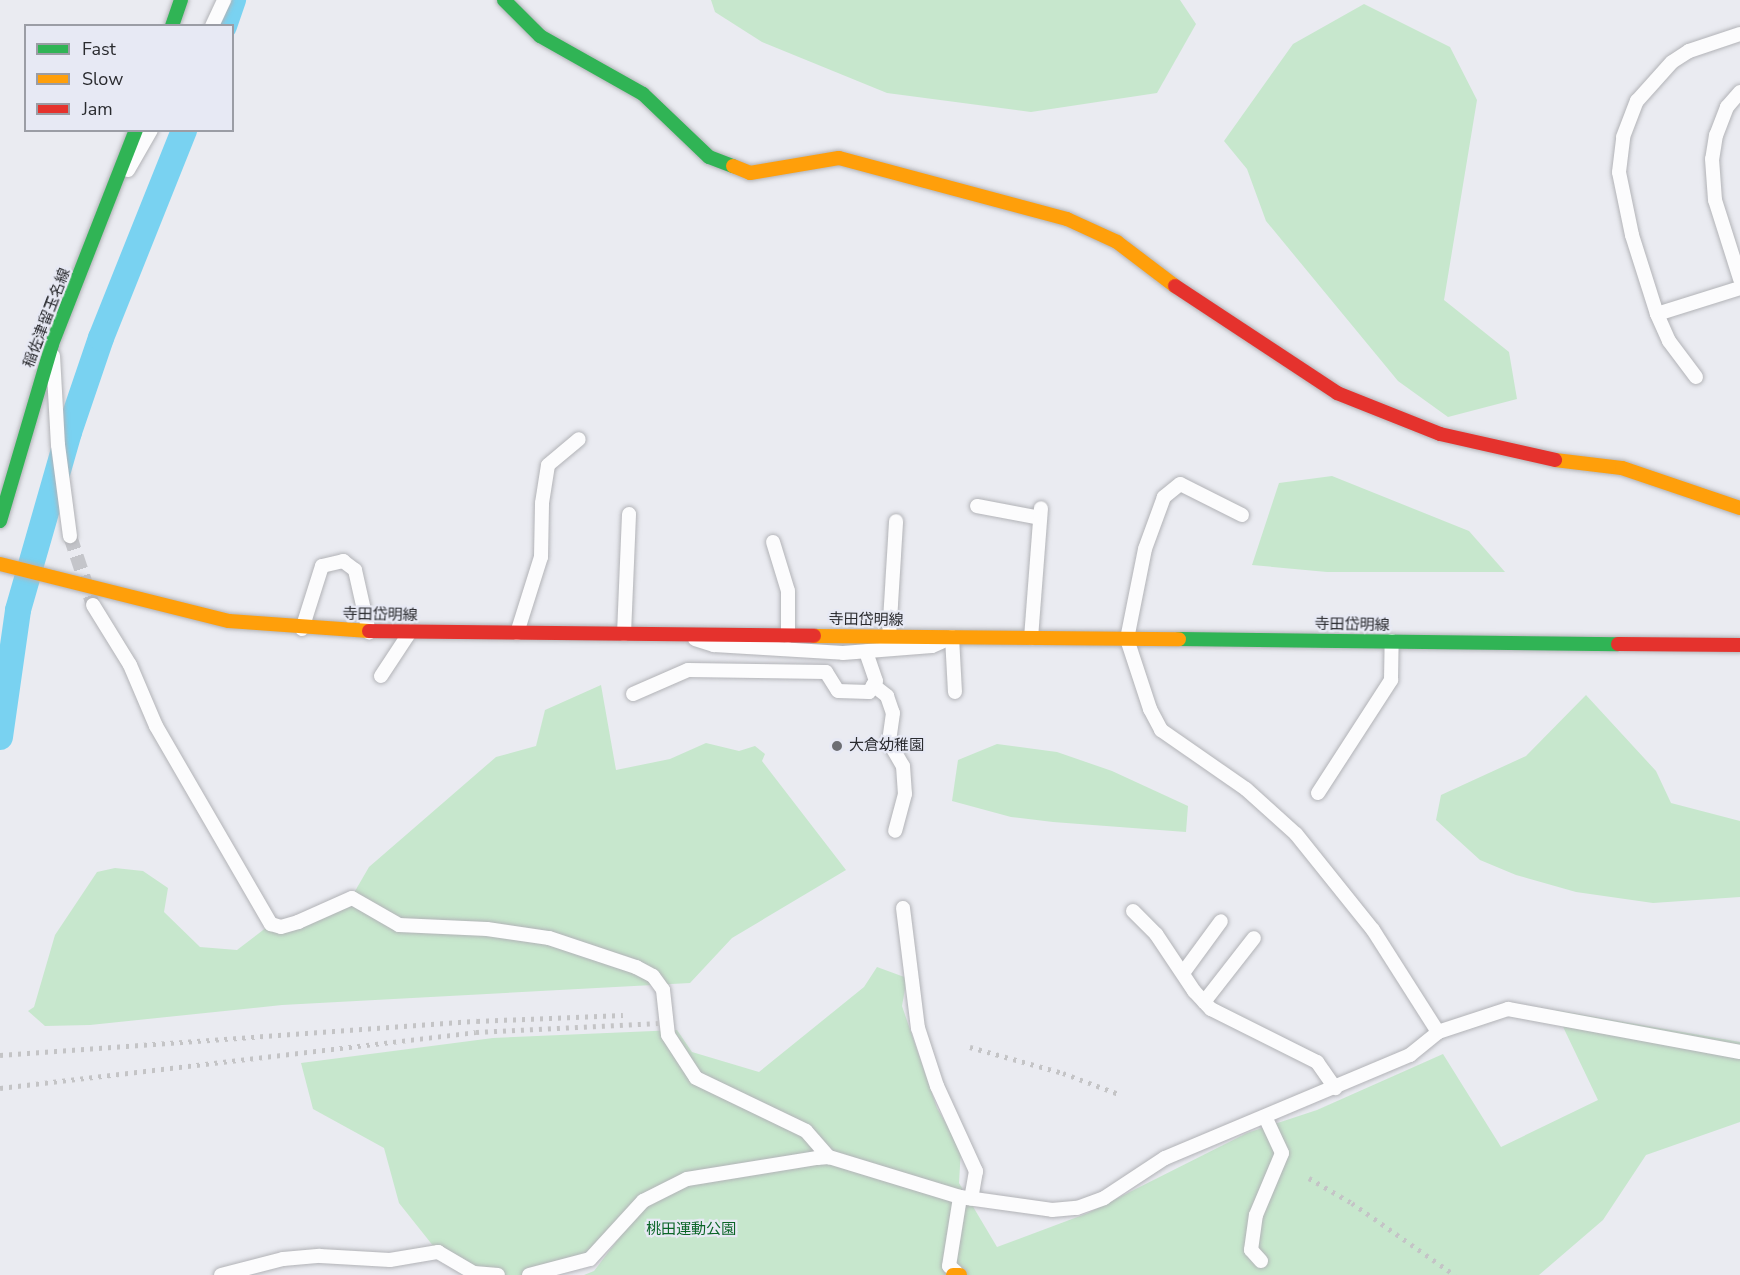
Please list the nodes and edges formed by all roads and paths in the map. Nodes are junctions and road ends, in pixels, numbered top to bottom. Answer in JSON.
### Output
{"nodes":[{"id":1,"x":181,"y":0,"type":"edge"},
{"id":2,"x":224,"y":0,"type":"edge"},
{"id":3,"x":504,"y":0,"type":"edge"},
{"id":4,"x":173,"y":24,"type":"edge"},
{"id":5,"x":213,"y":24,"type":"edge"},
{"id":6,"x":1740,"y":34,"type":"edge"},
{"id":7,"x":1740,"y":92,"type":"edge"},
{"id":8,"x":135,"y":132,"type":"edge"},
{"id":9,"x":150,"y":132,"type":"edge"},
{"id":10,"x":116,"y":190,"type":"junction"},
{"id":11,"x":1740,"y":279,"type":"edge"},
{"id":12,"x":1740,"y":288,"type":"edge"},
{"id":13,"x":1657,"y":314,"type":"junction"},
{"id":14,"x":52,"y":344,"type":"junction"},
{"id":15,"x":1696,"y":377,"type":"dead end"},
{"id":16,"x":579,"y":439,"type":"dead end"},
{"id":17,"x":977,"y":506,"type":"dead end"},
{"id":18,"x":1740,"y":508,"type":"edge"},
{"id":19,"x":629,"y":514,"type":"dead end"},
{"id":20,"x":1242,"y":515,"type":"dead end"},
{"id":21,"x":0,"y":521,"type":"edge"},
{"id":22,"x":896,"y":521,"type":"dead end"},
{"id":23,"x":70,"y":536,"type":"tunnel mouth"},
{"id":24,"x":773,"y":542,"type":"dead end"},
{"id":25,"x":0,"y":564,"type":"edge"},
{"id":26,"x":93,"y":605,"type":"tunnel mouth"},
{"id":27,"x":302,"y":629,"type":"junction"},
{"id":28,"x":369,"y":632,"type":"junction"},
{"id":29,"x":410,"y":632,"type":"junction"},
{"id":30,"x":517,"y":633,"type":"junction"},
{"id":31,"x":624,"y":634,"type":"junction"},
{"id":32,"x":681,"y":635,"type":"junction"},
{"id":33,"x":788,"y":636,"type":"junction"},
{"id":34,"x":889,"y":637,"type":"junction"},
{"id":35,"x":952,"y":637,"type":"junction"},
{"id":36,"x":1031,"y":638,"type":"junction"},
{"id":37,"x":1127,"y":639,"type":"junction"},
{"id":38,"x":1392,"y":641,"type":"junction"},
{"id":39,"x":1740,"y":645,"type":"edge"},
{"id":40,"x":866,"y":652,"type":"junction"},
{"id":41,"x":836,"y":653,"type":"junction"},
{"id":42,"x":826,"y":672,"type":"junction"},
{"id":43,"x":381,"y":676,"type":"dead end"},
{"id":44,"x":873,"y":685,"type":"junction"},
{"id":45,"x":955,"y":692,"type":"dead end"},
{"id":46,"x":633,"y":694,"type":"dead end"},
{"id":47,"x":1318,"y":793,"type":"dead end"},
{"id":48,"x":895,"y":831,"type":"dead end"},
{"id":49,"x":903,"y":908,"type":"dead end"},
{"id":50,"x":1133,"y":911,"type":"dead end"},
{"id":51,"x":1221,"y":921,"type":"dead end"},
{"id":52,"x":1254,"y":939,"type":"dead end"},
{"id":53,"x":1183,"y":973,"type":"junction"},
{"id":54,"x":1204,"y":1002,"type":"junction"},
{"id":55,"x":1438,"y":1032,"type":"junction"},
{"id":56,"x":1740,"y":1052,"type":"edge"},
{"id":57,"x":1335,"y":1088,"type":"junction"},
{"id":58,"x":1265,"y":1117,"type":"junction"},
{"id":59,"x":830,"y":1157,"type":"junction"},
{"id":60,"x":965,"y":1198,"type":"junction"},
{"id":61,"x":1261,"y":1261,"type":"dead end"},
{"id":62,"x":956,"y":1274,"type":"edge"},
{"id":63,"x":221,"y":1275,"type":"edge"},
{"id":64,"x":498,"y":1275,"type":"edge"},
{"id":65,"x":529,"y":1275,"type":"edge"}],
"edges":[{"from":1,"to":4,"type":"main road"},
{"from":2,"to":5,"type":"street"},
{"from":3,"to":18,"type":"main road"},
{"from":6,"to":13,"type":"street"},
{"from":7,"to":11,"type":"street"},
{"from":8,"to":10,"type":"main road","name":"稲佐津留玉名線"},
{"from":9,"to":10,"type":"street"},
{"from":10,"to":14,"type":"main road","name":"稲佐津留玉名線"},
{"from":12,"to":13,"type":"street"},
{"from":13,"to":15,"type":"street"},
{"from":14,"to":21,"type":"main road","name":"稲佐津留玉名線"},
{"from":14,"to":23,"type":"street"},
{"from":16,"to":30,"type":"street"},
{"from":17,"to":36,"type":"street"},
{"from":19,"to":31,"type":"street"},
{"from":20,"to":37,"type":"street"},
{"from":22,"to":34,"type":"street"},
{"from":24,"to":33,"type":"street"},
{"from":25,"to":27,"type":"main road","name":"寺田岱明線"},
{"from":26,"to":59,"type":"street"},
{"from":27,"to":28,"type":"main road","name":"寺田岱明線"},
{"from":27,"to":28,"type":"street"},
{"from":28,"to":29,"type":"main road","name":"寺田岱明線"},
{"from":29,"to":30,"type":"main road","name":"寺田岱明線"},
{"from":29,"to":43,"type":"street"},
{"from":30,"to":31,"type":"main road","name":"寺田岱明線"},
{"from":31,"to":32,"type":"main road","name":"寺田岱明線"},
{"from":32,"to":33,"type":"main road","name":"寺田岱明線"},
{"from":32,"to":41,"type":"street"},
{"from":33,"to":34,"type":"main road","name":"寺田岱明線"},
{"from":34,"to":35,"type":"main road","name":"寺田岱明線"},
{"from":35,"to":36,"type":"main road","name":"寺田岱明線"},
{"from":35,"to":40,"type":"street"},
{"from":35,"to":45,"type":"street"},
{"from":36,"to":37,"type":"main road","name":"寺田岱明線"},
{"from":37,"to":38,"type":"main road","name":"寺田岱明線"},
{"from":37,"to":55,"type":"street"},
{"from":38,"to":39,"type":"main road","name":"寺田岱明線"},
{"from":38,"to":47,"type":"street"},
{"from":40,"to":41,"type":"street"},
{"from":40,"to":44,"type":"street"},
{"from":41,"to":42,"type":"street"},
{"from":42,"to":44,"type":"street"},
{"from":42,"to":46,"type":"street"},
{"from":44,"to":48,"type":"street"},
{"from":49,"to":60,"type":"street"},
{"from":50,"to":53,"type":"street"},
{"from":51,"to":53,"type":"street"},
{"from":52,"to":54,"type":"street"},
{"from":53,"to":54,"type":"street"},
{"from":54,"to":57,"type":"street"},
{"from":55,"to":56,"type":"street"},
{"from":55,"to":57,"type":"street"},
{"from":57,"to":58,"type":"street"},
{"from":58,"to":60,"type":"street"},
{"from":58,"to":61,"type":"street"},
{"from":59,"to":60,"type":"street"},
{"from":59,"to":65,"type":"street"},
{"from":60,"to":62,"type":"street"},
{"from":63,"to":64,"type":"street"}]}
